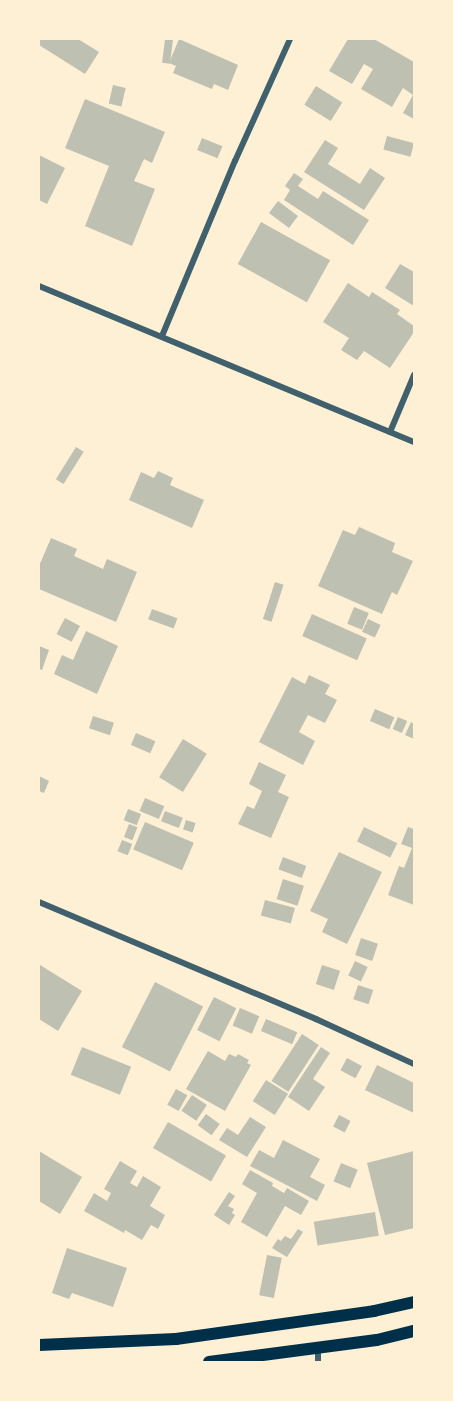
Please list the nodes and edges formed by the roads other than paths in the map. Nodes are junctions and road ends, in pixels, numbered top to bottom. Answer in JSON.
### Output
{"nodes":[{"id":1,"x":290,"y":39,"type":"edge"},
{"id":2,"x":39,"y":286,"type":"edge"},
{"id":3,"x":162,"y":336,"type":"junction"},
{"id":4,"x":414,"y":375,"type":"edge"},
{"id":5,"x":390,"y":432,"type":"junction"},
{"id":6,"x":414,"y":442,"type":"edge"},
{"id":7,"x":39,"y":902,"type":"edge"},
{"id":8,"x":414,"y":1064,"type":"edge"},
{"id":9,"x":414,"y":1302,"type":"edge"},
{"id":10,"x":414,"y":1330,"type":"edge"},
{"id":11,"x":39,"y":1346,"type":"edge"},
{"id":12,"x":318,"y":1348,"type":"junction"},
{"id":13,"x":209,"y":1362,"type":"edge"},
{"id":14,"x":318,"y":1362,"type":"edge"}],
"edges":[{"from":1,"to":3,"type":"street"},
{"from":2,"to":3,"type":"street"},
{"from":3,"to":5,"type":"street"},
{"from":4,"to":5,"type":"street"},
{"from":5,"to":6,"type":"street"},
{"from":7,"to":8,"type":"street"},
{"from":9,"to":11,"type":"main road"},
{"from":10,"to":12,"type":"main road"},
{"from":12,"to":13,"type":"main road"},
{"from":12,"to":14,"type":"street"}]}
